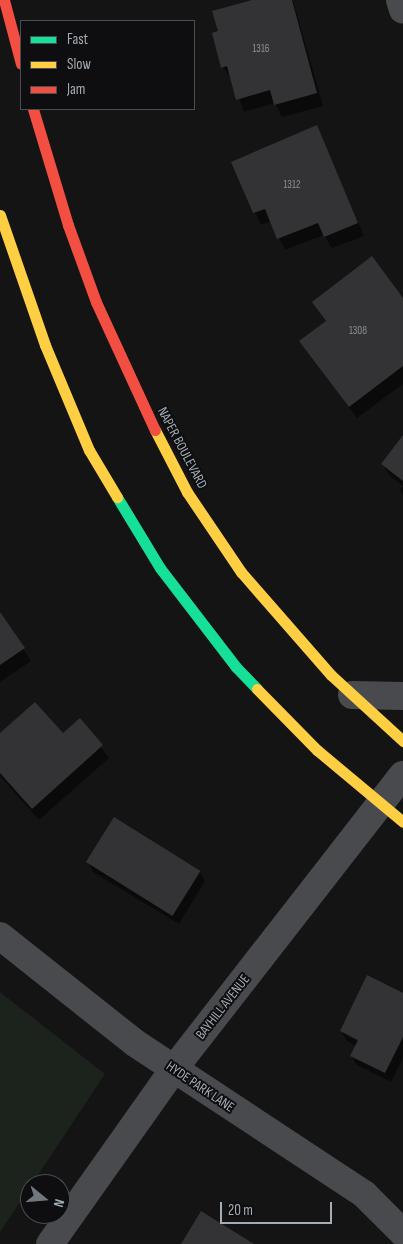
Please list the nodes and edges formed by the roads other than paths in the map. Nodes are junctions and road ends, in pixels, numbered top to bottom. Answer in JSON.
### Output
{"nodes":[{"id":1,"x":4,"y":0,"type":"edge"},
{"id":2,"x":400,"y":0,"type":"edge"},
{"id":3,"x":403,"y":10,"type":"edge"},
{"id":4,"x":20,"y":60,"type":"edge"},
{"id":5,"x":33,"y":110,"type":"edge"},
{"id":6,"x":0,"y":216,"type":"edge"},
{"id":7,"x":352,"y":695,"type":"junction"},
{"id":8,"x":403,"y":696,"type":"edge"},
{"id":9,"x":403,"y":741,"type":"edge"},
{"id":10,"x":403,"y":775,"type":"edge"},
{"id":11,"x":382,"y":805,"type":"junction"},
{"id":12,"x":403,"y":822,"type":"edge"},
{"id":13,"x":0,"y":936,"type":"edge"},
{"id":14,"x":174,"y":1070,"type":"junction"},
{"id":15,"x":403,"y":1233,"type":"edge"},
{"id":16,"x":50,"y":1244,"type":"edge"}],
"edges":[{"from":1,"to":4,"type":"main road"},
{"from":2,"to":3,"type":"street"},
{"from":5,"to":7,"type":"main road","name":"NAPER BOULEVARD"},
{"from":6,"to":11,"type":"main road"},
{"from":7,"to":8,"type":"street"},
{"from":7,"to":9,"type":"main road","name":"NAPER BOULEVARD"},
{"from":10,"to":11,"type":"street","name":"BAYHILL AVENUE"},
{"from":11,"to":12,"type":"main road"},
{"from":11,"to":14,"type":"street","name":"BAYHILL AVENUE"},
{"from":13,"to":14,"type":"street","name":"HYDE PARK LANE"},
{"from":14,"to":15,"type":"street","name":"HYDE PARK LANE"},
{"from":14,"to":16,"type":"street","name":"BAYHILL AVENUE"}]}
